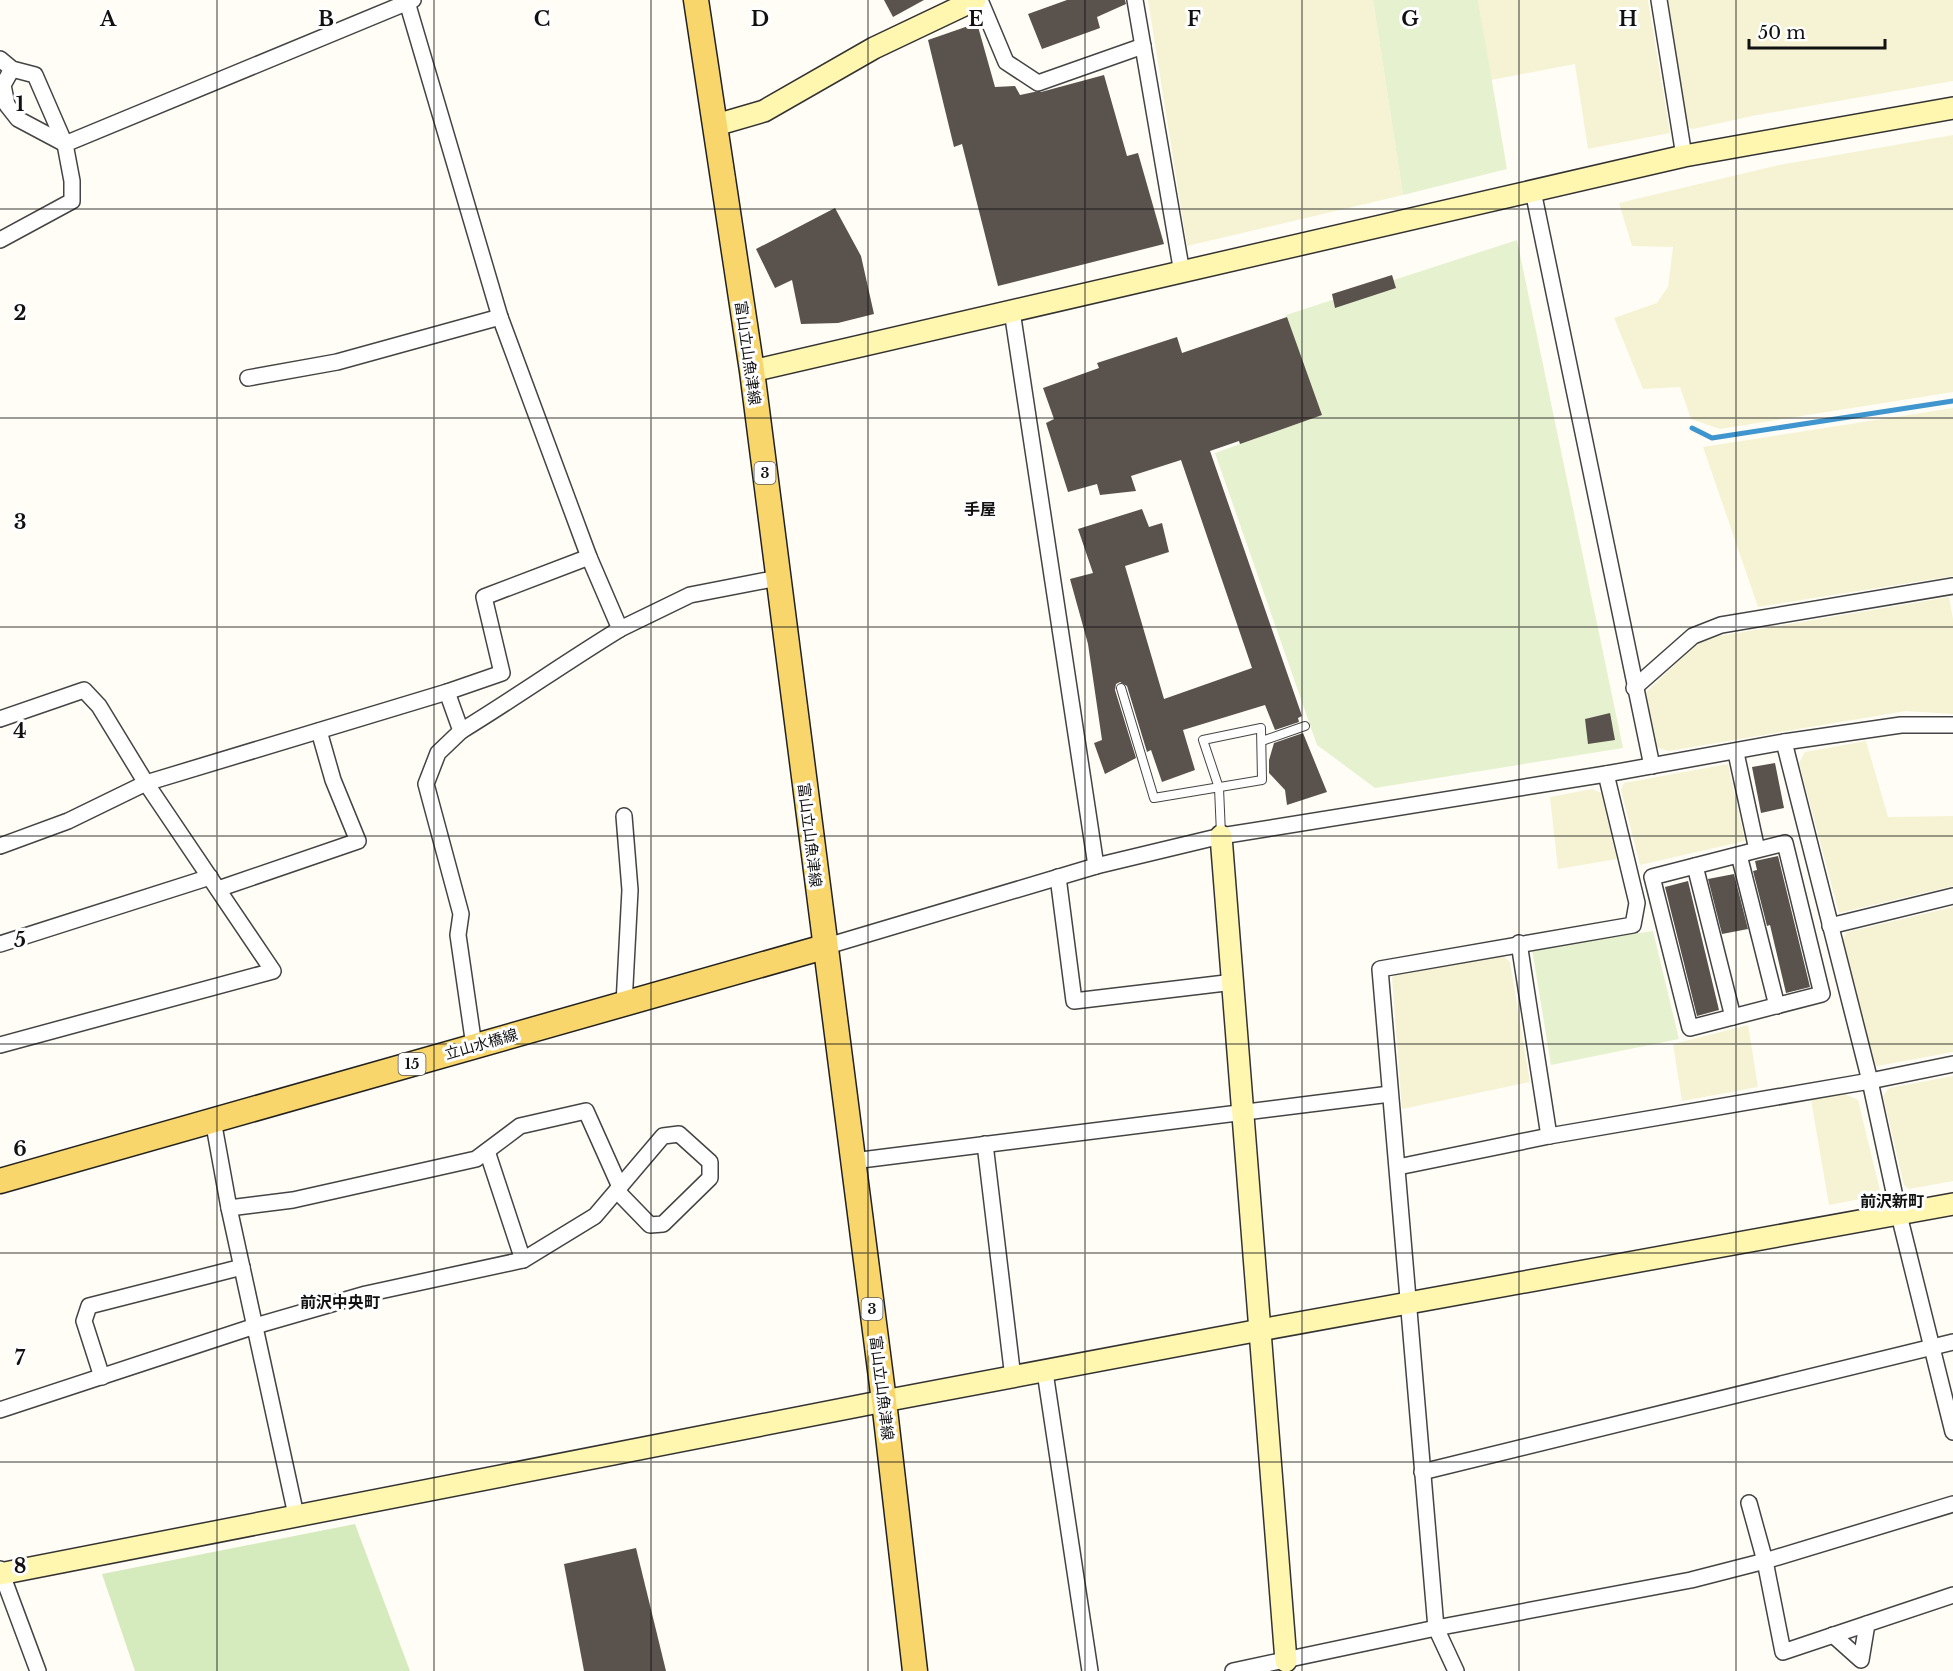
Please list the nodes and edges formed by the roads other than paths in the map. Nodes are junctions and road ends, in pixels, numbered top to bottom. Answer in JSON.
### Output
{"nodes":[{"id":1,"x":696,"y":0,"type":"edge"},
{"id":2,"x":975,"y":0,"type":"edge"},
{"id":3,"x":980,"y":0,"type":"edge"},
{"id":4,"x":1134,"y":0,"type":"edge"},
{"id":5,"x":1659,"y":0,"type":"edge"},
{"id":6,"x":410,"y":1,"type":"edge"},
{"id":7,"x":1143,"y":46,"type":"junction"},
{"id":8,"x":0,"y":59,"type":"edge"},
{"id":9,"x":12,"y":69,"type":"junction"},
{"id":10,"x":1953,"y":108,"type":"edge"},
{"id":11,"x":716,"y":125,"type":"junction"},
{"id":12,"x":65,"y":144,"type":"junction"},
{"id":13,"x":1684,"y":156,"type":"junction"},
{"id":14,"x":1533,"y":191,"type":"junction"},
{"id":15,"x":0,"y":240,"type":"edge"},
{"id":16,"x":1182,"y":273,"type":"junction"},
{"id":17,"x":1012,"y":311,"type":"junction"},
{"id":18,"x":500,"y":317,"type":"junction"},
{"id":19,"x":752,"y":371,"type":"junction"},
{"id":20,"x":248,"y":378,"type":"dead end"},
{"id":21,"x":589,"y":557,"type":"junction"},
{"id":22,"x":778,"y":578,"type":"junction"},
{"id":23,"x":1953,"y":586,"type":"edge"},
{"id":24,"x":620,"y":629,"type":"junction"},
{"id":25,"x":1121,"y":688,"type":"dead end"},
{"id":26,"x":1634,"y":688,"type":"junction"},
{"id":27,"x":447,"y":692,"type":"junction"},
{"id":28,"x":0,"y":719,"type":"edge"},
{"id":29,"x":1953,"y":725,"type":"edge"},
{"id":30,"x":1305,"y":726,"type":"dead end"},
{"id":31,"x":320,"y":731,"type":"junction"},
{"id":32,"x":461,"y":731,"type":"junction"},
{"id":33,"x":1262,"y":741,"type":"junction"},
{"id":34,"x":1784,"y":742,"type":"junction"},
{"id":35,"x":1736,"y":753,"type":"junction"},
{"id":36,"x":1652,"y":766,"type":"junction"},
{"id":37,"x":1606,"y":774,"type":"junction"},
{"id":38,"x":146,"y":783,"type":"junction"},
{"id":39,"x":1219,"y":788,"type":"junction"},
{"id":40,"x":624,"y":816,"type":"dead end"},
{"id":41,"x":1221,"y":836,"type":"junction"},
{"id":42,"x":0,"y":846,"type":"edge"},
{"id":43,"x":1757,"y":850,"type":"junction"},
{"id":44,"x":1739,"y":855,"type":"junction"},
{"id":45,"x":1096,"y":866,"type":"junction"},
{"id":46,"x":1695,"y":866,"type":"junction"},
{"id":47,"x":1058,"y":877,"type":"junction"},
{"id":48,"x":214,"y":883,"type":"junction"},
{"id":49,"x":1953,"y":896,"type":"edge"},
{"id":50,"x":1830,"y":926,"type":"junction"},
{"id":51,"x":0,"y":944,"type":"edge"},
{"id":52,"x":1519,"y":944,"type":"junction"},
{"id":53,"x":824,"y":947,"type":"junction"},
{"id":54,"x":1233,"y":982,"type":"junction"},
{"id":55,"x":624,"y":1004,"type":"junction"},
{"id":56,"x":1777,"y":1006,"type":"junction"},
{"id":57,"x":1733,"y":1017,"type":"junction"},
{"id":58,"x":0,"y":1045,"type":"edge"},
{"id":59,"x":474,"y":1046,"type":"junction"},
{"id":60,"x":1953,"y":1064,"type":"edge"},
{"id":61,"x":1869,"y":1081,"type":"junction"},
{"id":62,"x":1390,"y":1094,"type":"junction"},
{"id":63,"x":1242,"y":1112,"type":"junction"},
{"id":64,"x":213,"y":1120,"type":"junction"},
{"id":65,"x":1549,"y":1136,"type":"junction"},
{"id":66,"x":985,"y":1144,"type":"junction"},
{"id":67,"x":487,"y":1151,"type":"junction"},
{"id":68,"x":853,"y":1161,"type":"junction"},
{"id":69,"x":1398,"y":1167,"type":"junction"},
{"id":70,"x":0,"y":1181,"type":"edge"},
{"id":71,"x":618,"y":1189,"type":"junction"},
{"id":72,"x":1953,"y":1204,"type":"edge"},
{"id":73,"x":229,"y":1208,"type":"junction"},
{"id":74,"x":1899,"y":1215,"type":"junction"},
{"id":75,"x":523,"y":1260,"type":"junction"},
{"id":76,"x":242,"y":1267,"type":"junction"},
{"id":77,"x":1408,"y":1304,"type":"junction"},
{"id":78,"x":255,"y":1326,"type":"junction"},
{"id":79,"x":1260,"y":1330,"type":"junction"},
{"id":80,"x":1953,"y":1342,"type":"edge"},
{"id":81,"x":1932,"y":1347,"type":"junction"},
{"id":82,"x":1045,"y":1372,"type":"junction"},
{"id":83,"x":102,"y":1377,"type":"junction"},
{"id":84,"x":1013,"y":1378,"type":"junction"},
{"id":85,"x":884,"y":1401,"type":"junction"},
{"id":86,"x":0,"y":1410,"type":"edge"},
{"id":87,"x":1953,"y":1432,"type":"edge"},
{"id":88,"x":1422,"y":1472,"type":"junction"},
{"id":89,"x":1749,"y":1503,"type":"dead end"},
{"id":90,"x":1953,"y":1504,"type":"edge"},
{"id":91,"x":296,"y":1515,"type":"junction"},
{"id":92,"x":1764,"y":1562,"type":"junction"},
{"id":93,"x":1,"y":1572,"type":"edge"},
{"id":94,"x":1953,"y":1595,"type":"edge"},
{"id":95,"x":1867,"y":1624,"type":"junction"},
{"id":96,"x":1436,"y":1628,"type":"junction"},
{"id":97,"x":1833,"y":1635,"type":"junction"},
{"id":98,"x":1862,"y":1665,"type":"edge"},
{"id":99,"x":1286,"y":1666,"type":"edge"},
{"id":100,"x":38,"y":1671,"type":"edge"},
{"id":101,"x":915,"y":1671,"type":"edge"},
{"id":102,"x":1090,"y":1671,"type":"edge"},
{"id":103,"x":1233,"y":1671,"type":"edge"},
{"id":104,"x":1456,"y":1671,"type":"edge"}],
"edges":[{"from":1,"to":11,"type":"main road","name":"富山立山魚津線","number":"3"},
{"from":2,"to":11,"type":"street"},
{"from":3,"to":7,"type":"street"},
{"from":4,"to":7,"type":"street"},
{"from":5,"to":13,"type":"street"},
{"from":6,"to":12,"type":"street"},
{"from":6,"to":18,"type":"street"},
{"from":7,"to":16,"type":"street"},
{"from":8,"to":9,"type":"street"},
{"from":9,"to":12,"type":"street"},
{"from":9,"to":12,"type":"street"},
{"from":10,"to":13,"type":"street"},
{"from":11,"to":19,"type":"main road","name":"富山立山魚津線","number":"3"},
{"from":12,"to":15,"type":"street"},
{"from":13,"to":14,"type":"street"},
{"from":14,"to":16,"type":"street"},
{"from":14,"to":26,"type":"street"},
{"from":16,"to":17,"type":"street"},
{"from":17,"to":19,"type":"street"},
{"from":17,"to":45,"type":"street"},
{"from":18,"to":20,"type":"street"},
{"from":18,"to":21,"type":"street"},
{"from":19,"to":22,"type":"main road","name":"富山立山魚津線","number":"3"},
{"from":21,"to":24,"type":"street"},
{"from":21,"to":27,"type":"street"},
{"from":22,"to":24,"type":"street"},
{"from":22,"to":53,"type":"main road","name":"富山立山魚津線","number":"3"},
{"from":23,"to":26,"type":"street"},
{"from":24,"to":32,"type":"street"},
{"from":25,"to":39,"type":"lane"},
{"from":26,"to":36,"type":"street"},
{"from":27,"to":31,"type":"street"},
{"from":27,"to":32,"type":"street"},
{"from":28,"to":38,"type":"street"},
{"from":29,"to":34,"type":"street"},
{"from":30,"to":33,"type":"lane"},
{"from":31,"to":38,"type":"street"},
{"from":31,"to":48,"type":"street"},
{"from":32,"to":59,"type":"street"},
{"from":33,"to":39,"type":"lane"},
{"from":33,"to":39,"type":"lane"},
{"from":34,"to":35,"type":"street"},
{"from":34,"to":50,"type":"street"},
{"from":35,"to":36,"type":"street"},
{"from":35,"to":43,"type":"street"},
{"from":36,"to":37,"type":"street"},
{"from":37,"to":41,"type":"street"},
{"from":37,"to":52,"type":"street"},
{"from":38,"to":42,"type":"street"},
{"from":38,"to":48,"type":"street"},
{"from":39,"to":41,"type":"lane"},
{"from":40,"to":55,"type":"street"},
{"from":41,"to":45,"type":"street"},
{"from":41,"to":54,"type":"street"},
{"from":43,"to":44,"type":"street"},
{"from":43,"to":56,"type":"street"},
{"from":44,"to":46,"type":"street"},
{"from":44,"to":56,"type":"street"},
{"from":45,"to":47,"type":"street"},
{"from":46,"to":57,"type":"street"},
{"from":46,"to":57,"type":"street"},
{"from":47,"to":53,"type":"street"},
{"from":47,"to":54,"type":"street"},
{"from":48,"to":51,"type":"street"},
{"from":48,"to":58,"type":"street"},
{"from":49,"to":50,"type":"street"},
{"from":50,"to":61,"type":"street"},
{"from":52,"to":62,"type":"street"},
{"from":52,"to":65,"type":"street"},
{"from":53,"to":55,"type":"main road","name":"立山水橋線","number":"15"},
{"from":53,"to":68,"type":"main road","name":"富山立山魚津線","number":"3"},
{"from":54,"to":63,"type":"street"},
{"from":55,"to":59,"type":"main road","name":"立山水橋線","number":"15"},
{"from":56,"to":57,"type":"street"},
{"from":59,"to":64,"type":"main road","name":"立山水橋線","number":"15"},
{"from":60,"to":61,"type":"street"},
{"from":61,"to":65,"type":"street"},
{"from":61,"to":74,"type":"street"},
{"from":62,"to":63,"type":"street"},
{"from":62,"to":69,"type":"street"},
{"from":63,"to":66,"type":"street"},
{"from":63,"to":79,"type":"street"},
{"from":64,"to":70,"type":"main road","name":"立山水橋線","number":"15"},
{"from":64,"to":73,"type":"street"},
{"from":65,"to":69,"type":"street"},
{"from":66,"to":68,"type":"street"},
{"from":66,"to":84,"type":"street"},
{"from":67,"to":71,"type":"street"},
{"from":67,"to":73,"type":"street"},
{"from":67,"to":75,"type":"street"},
{"from":68,"to":85,"type":"main road","name":"富山立山魚津線","number":"3"},
{"from":69,"to":77,"type":"street"},
{"from":71,"to":71,"type":"street"},
{"from":71,"to":75,"type":"street"},
{"from":72,"to":74,"type":"street"},
{"from":73,"to":76,"type":"street"},
{"from":74,"to":77,"type":"street"},
{"from":74,"to":81,"type":"street"},
{"from":75,"to":78,"type":"street"},
{"from":76,"to":78,"type":"street"},
{"from":76,"to":83,"type":"street"},
{"from":77,"to":79,"type":"street"},
{"from":77,"to":88,"type":"street"},
{"from":78,"to":83,"type":"street"},
{"from":78,"to":91,"type":"street"},
{"from":79,"to":82,"type":"street"},
{"from":79,"to":99,"type":"street"},
{"from":80,"to":81,"type":"street"},
{"from":81,"to":87,"type":"street"},
{"from":81,"to":88,"type":"street"},
{"from":82,"to":84,"type":"street"},
{"from":82,"to":102,"type":"street"},
{"from":83,"to":86,"type":"street"},
{"from":84,"to":85,"type":"street"},
{"from":85,"to":91,"type":"street"},
{"from":85,"to":101,"type":"main road","name":"富山立山魚津線","number":"3"},
{"from":88,"to":96,"type":"street"},
{"from":89,"to":92,"type":"street"},
{"from":90,"to":92,"type":"street"},
{"from":91,"to":93,"type":"street"},
{"from":92,"to":96,"type":"street"},
{"from":92,"to":97,"type":"street"},
{"from":93,"to":100,"type":"street"},
{"from":94,"to":95,"type":"street"},
{"from":95,"to":97,"type":"street"},
{"from":95,"to":98,"type":"street"},
{"from":96,"to":99,"type":"street"},
{"from":96,"to":104,"type":"street"},
{"from":97,"to":98,"type":"street"},
{"from":99,"to":103,"type":"street"}]}
